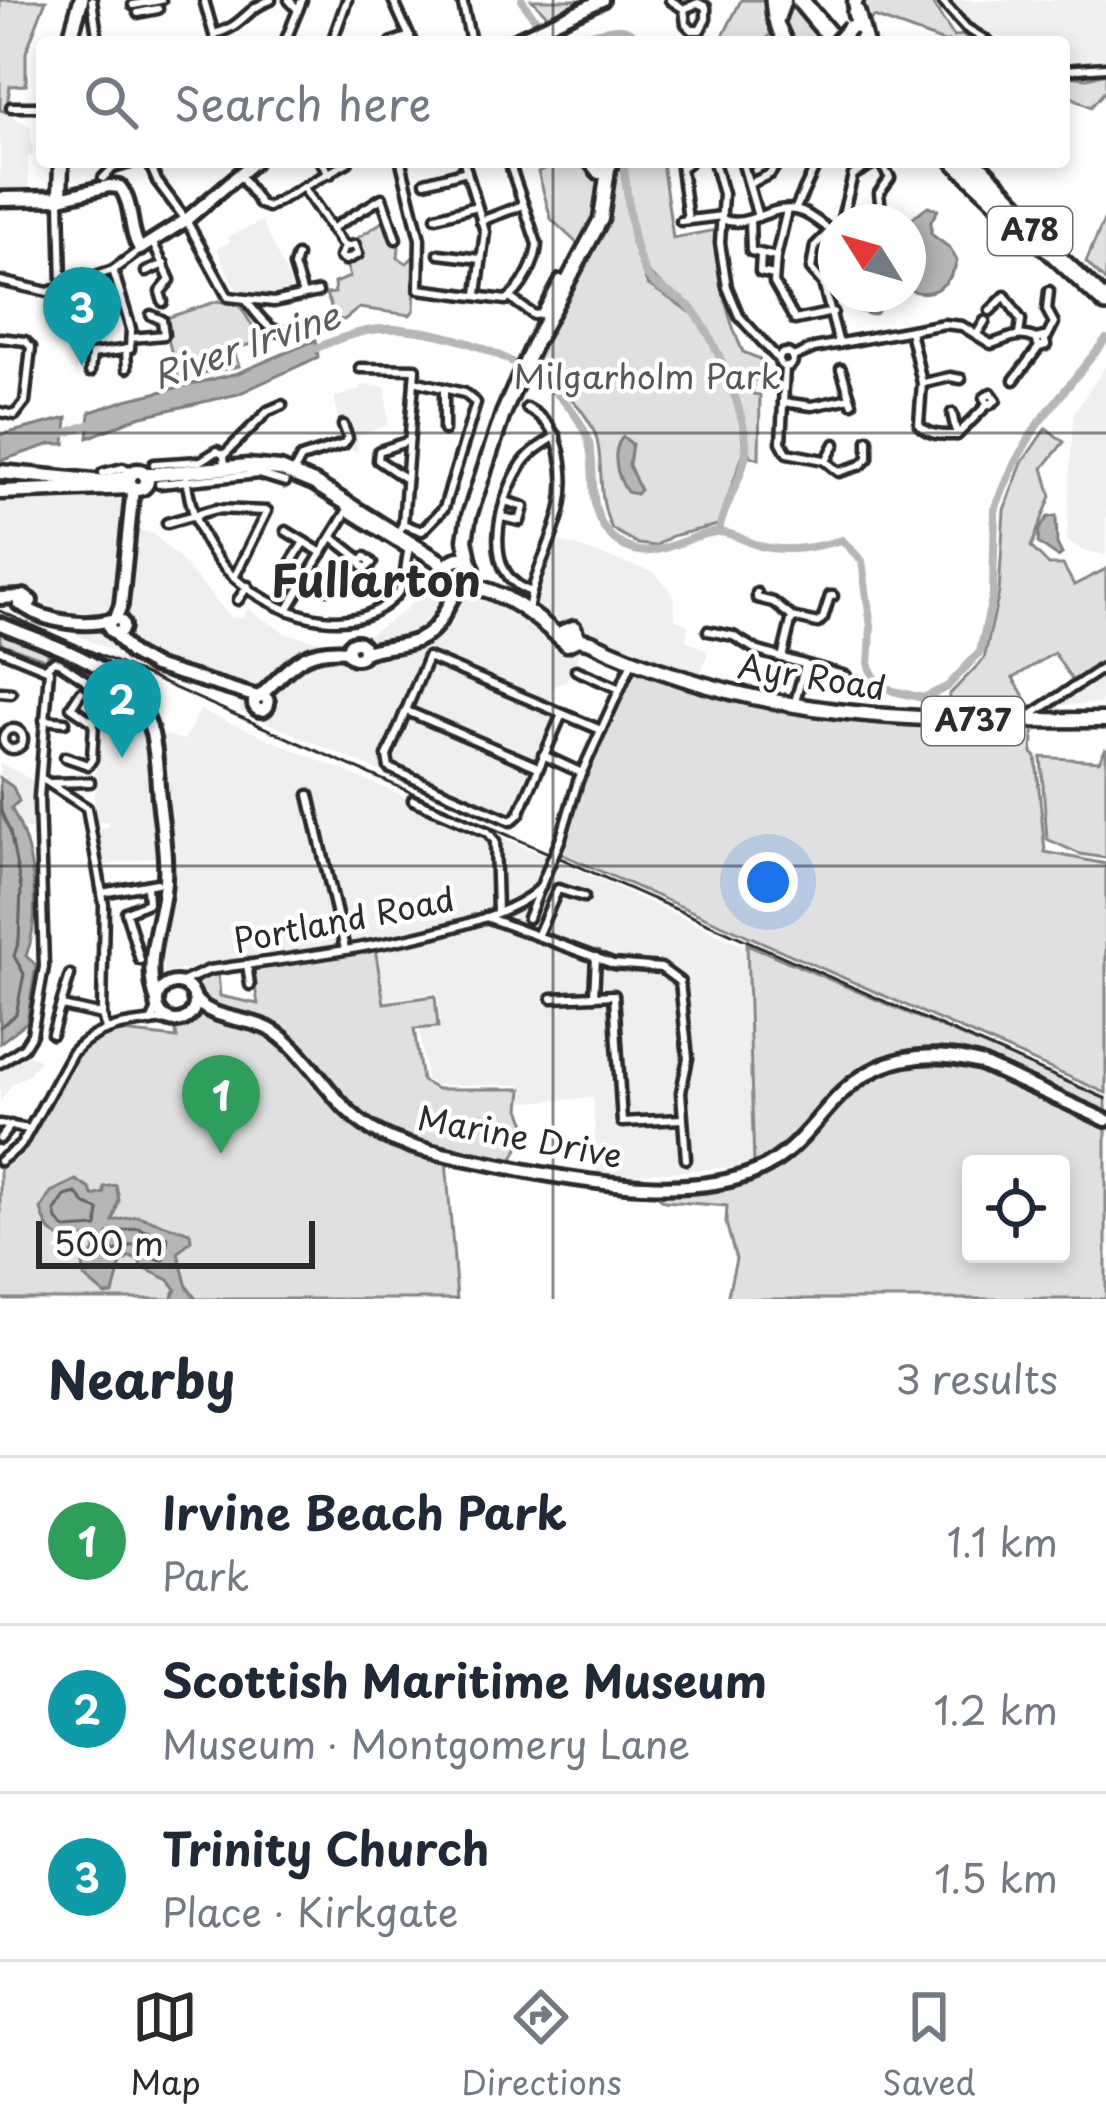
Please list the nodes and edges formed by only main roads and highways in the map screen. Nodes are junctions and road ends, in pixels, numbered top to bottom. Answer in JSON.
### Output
{"nodes":[{"id":1,"x":81,"y":0,"type":"edge"},
{"id":2,"x":805,"y":0,"type":"edge"},
{"id":3,"x":848,"y":21,"type":"edge"},
{"id":4,"x":71,"y":36,"type":"edge"},
{"id":5,"x":61,"y":168,"type":"edge"},
{"id":6,"x":606,"y":168,"type":"edge"},
{"id":7,"x":959,"y":168,"type":"edge"},
{"id":8,"x":976,"y":168,"type":"edge"},
{"id":9,"x":0,"y":200,"type":"edge"},
{"id":10,"x":1106,"y":299,"type":"edge"},
{"id":11,"x":0,"y":472,"type":"edge"},
{"id":12,"x":141,"y":479,"type":"junction"},
{"id":13,"x":0,"y":492,"type":"edge"},
{"id":14,"x":465,"y":540,"type":"junction"},
{"id":15,"x":471,"y":565,"type":"junction"},
{"id":16,"x":453,"y":572,"type":"junction"},
{"id":17,"x":495,"y":592,"type":"junction"},
{"id":18,"x":1106,"y":720,"type":"edge"}],
"edges":[{"from":1,"to":4,"type":"main road"},
{"from":2,"to":3,"type":"highway"},
{"from":5,"to":9,"type":"main road"},
{"from":6,"to":14,"type":"main road"},
{"from":7,"to":10,"type":"highway","number":"A78"},
{"from":8,"to":10,"type":"highway","number":"A78"},
{"from":11,"to":12,"type":"main road","number":"A737"},
{"from":12,"to":13,"type":"main road","number":"A737"},
{"from":12,"to":16,"type":"main road","name":"Ayr Road","number":"A737"},
{"from":14,"to":15,"type":"main road"},
{"from":14,"to":16,"type":"main road"},
{"from":15,"to":16,"type":"main road"},
{"from":15,"to":16,"type":"main road"},
{"from":15,"to":17,"type":"main road","name":"Ayr Road","number":"A737"},
{"from":16,"to":17,"type":"main road","name":"Ayr Road","number":"A737"},
{"from":17,"to":18,"type":"main road","name":"Ayr Road","number":"A737"}]}
